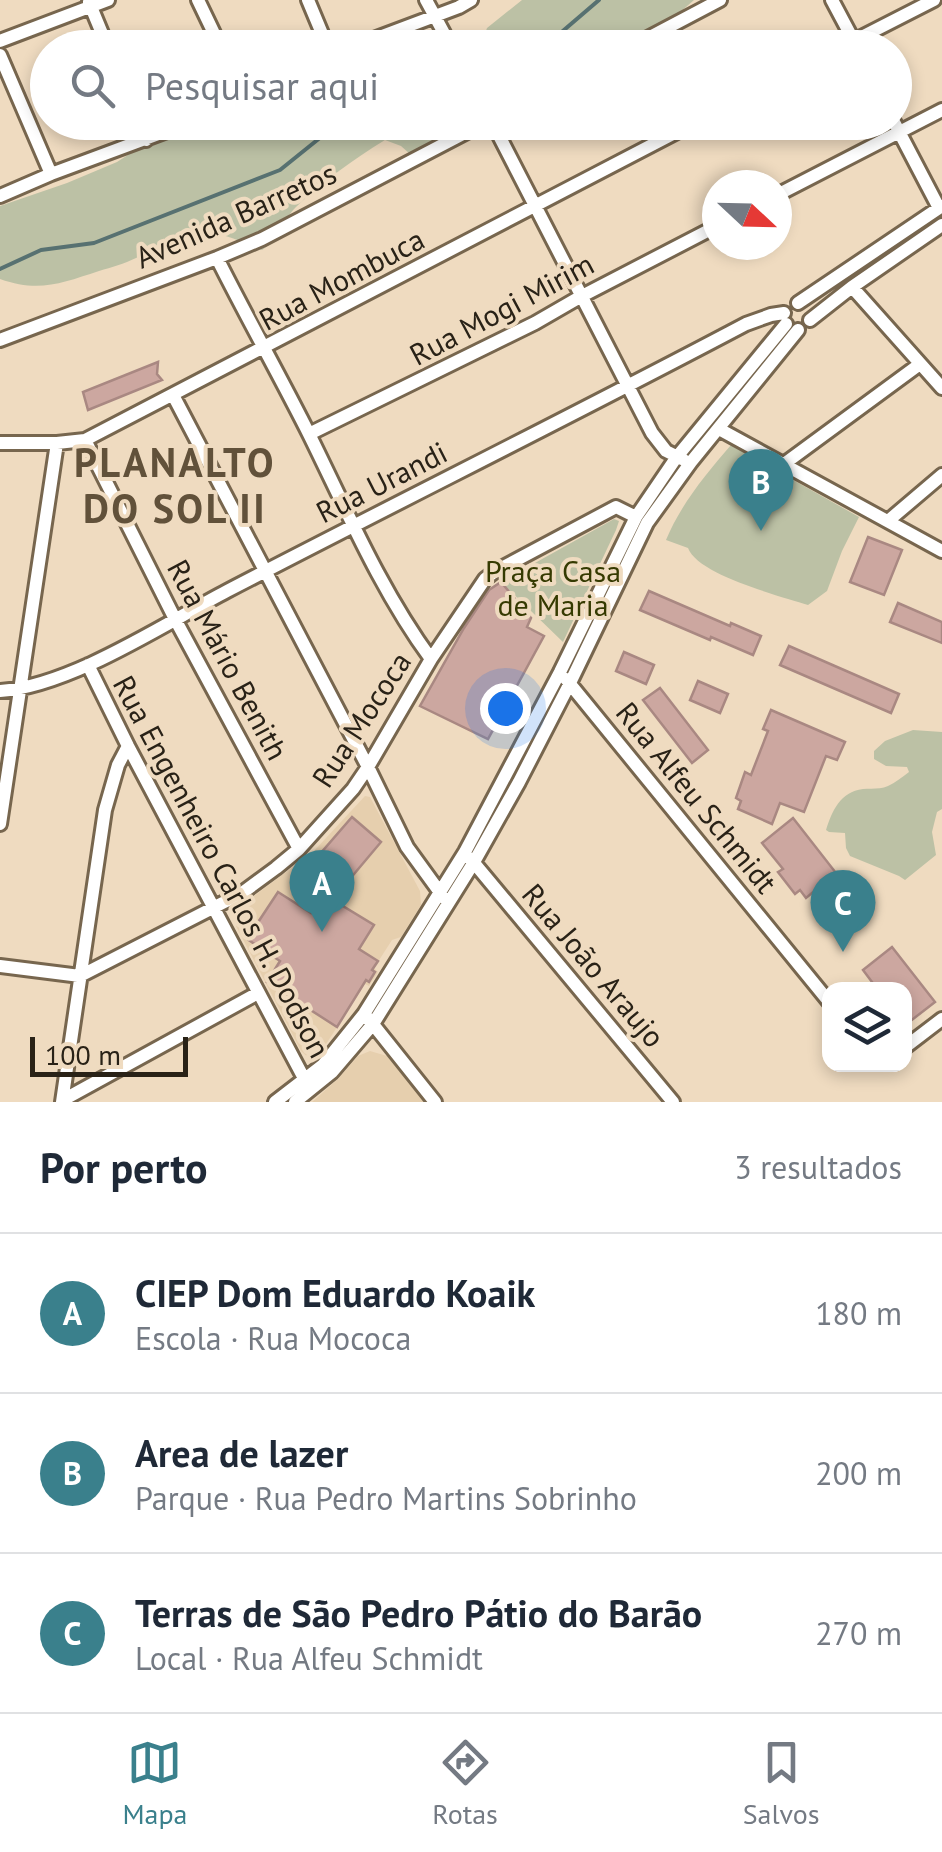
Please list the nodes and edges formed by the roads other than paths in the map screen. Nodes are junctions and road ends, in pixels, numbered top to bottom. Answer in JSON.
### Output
{"nodes":[{"id":1,"x":108,"y":0,"type":"edge"},
{"id":2,"x":198,"y":0,"type":"edge"},
{"id":3,"x":308,"y":0,"type":"edge"},
{"id":4,"x":426,"y":0,"type":"edge"},
{"id":5,"x":470,"y":0,"type":"edge"},
{"id":6,"x":720,"y":0,"type":"edge"},
{"id":7,"x":832,"y":0,"type":"edge"},
{"id":8,"x":934,"y":0,"type":"edge"},
{"id":9,"x":90,"y":3,"type":"edge"},
{"id":10,"x":434,"y":16,"type":"junction"},
{"id":11,"x":101,"y":30,"type":"edge"},
{"id":12,"x":212,"y":30,"type":"edge"},
{"id":13,"x":320,"y":30,"type":"edge"},
{"id":14,"x":397,"y":30,"type":"edge"},
{"id":15,"x":442,"y":30,"type":"edge"},
{"id":16,"x":663,"y":30,"type":"edge"},
{"id":17,"x":848,"y":30,"type":"edge"},
{"id":18,"x":881,"y":30,"type":"edge"},
{"id":19,"x":0,"y":41,"type":"edge"},
{"id":20,"x":0,"y":55,"type":"edge"},
{"id":21,"x":942,"y":110,"type":"edge"},
{"id":22,"x":912,"y":121,"type":"edge"},
{"id":23,"x":30,"y":125,"type":"edge"},
{"id":24,"x":36,"y":140,"type":"edge"},
{"id":25,"x":146,"y":140,"type":"edge"},
{"id":26,"x":454,"y":140,"type":"edge"},
{"id":27,"x":499,"y":140,"type":"edge"},
{"id":28,"x":662,"y":140,"type":"edge"},
{"id":29,"x":873,"y":140,"type":"edge"},
{"id":30,"x":903,"y":140,"type":"edge"},
{"id":31,"x":51,"y":174,"type":"junction"},
{"id":32,"x":792,"y":186,"type":"edge"},
{"id":33,"x":0,"y":196,"type":"edge"},
{"id":34,"x":536,"y":206,"type":"junction"},
{"id":35,"x":940,"y":207,"type":"edge"},
{"id":36,"x":940,"y":229,"type":"edge"},
{"id":37,"x":702,"y":234,"type":"edge"},
{"id":38,"x":217,"y":258,"type":"junction"},
{"id":39,"x":852,"y":286,"type":"junction"},
{"id":40,"x":580,"y":296,"type":"junction"},
{"id":41,"x":798,"y":303,"type":"junction"},
{"id":42,"x":810,"y":320,"type":"junction"},
{"id":43,"x":789,"y":322,"type":"junction"},
{"id":44,"x":0,"y":340,"type":"edge"},
{"id":45,"x":264,"y":349,"type":"junction"},
{"id":46,"x":920,"y":364,"type":"junction"},
{"id":47,"x":628,"y":386,"type":"junction"},
{"id":48,"x":942,"y":388,"type":"edge"},
{"id":49,"x":173,"y":395,"type":"junction"},
{"id":50,"x":719,"y":429,"type":"junction"},
{"id":51,"x":309,"y":434,"type":"junction"},
{"id":52,"x":86,"y":440,"type":"junction"},
{"id":53,"x":0,"y":442,"type":"edge"},
{"id":54,"x":57,"y":444,"type":"junction"},
{"id":55,"x":676,"y":458,"type":"junction"},
{"id":56,"x":691,"y":462,"type":"junction"},
{"id":57,"x":784,"y":464,"type":"junction"},
{"id":58,"x":942,"y":475,"type":"edge"},
{"id":59,"x":636,"y":517,"type":"junction"},
{"id":60,"x":888,"y":521,"type":"junction"},
{"id":61,"x":353,"y":525,"type":"junction"},
{"id":62,"x":942,"y":550,"type":"edge"},
{"id":63,"x":265,"y":572,"type":"junction"},
{"id":64,"x":175,"y":618,"type":"junction"},
{"id":65,"x":431,"y":659,"type":"junction"},
{"id":66,"x":88,"y":665,"type":"junction"},
{"id":67,"x":565,"y":678,"type":"junction"},
{"id":68,"x":0,"y":690,"type":"edge"},
{"id":69,"x":20,"y":690,"type":"junction"},
{"id":70,"x":128,"y":746,"type":"junction"},
{"id":71,"x":368,"y":767,"type":"junction"},
{"id":72,"x":0,"y":824,"type":"edge"},
{"id":73,"x":299,"y":849,"type":"junction"},
{"id":74,"x":470,"y":857,"type":"junction"},
{"id":75,"x":444,"y":899,"type":"junction"},
{"id":76,"x":213,"y":908,"type":"junction"},
{"id":77,"x":0,"y":966,"type":"edge"},
{"id":78,"x":80,"y":976,"type":"junction"},
{"id":79,"x":258,"y":993,"type":"junction"},
{"id":80,"x":822,"y":993,"type":"edge"},
{"id":81,"x":368,"y":1019,"type":"junction"},
{"id":82,"x":942,"y":1019,"type":"edge"},
{"id":83,"x":912,"y":1042,"type":"edge"},
{"id":84,"x":308,"y":1085,"type":"junction"},
{"id":85,"x":62,"y":1101,"type":"edge"},
{"id":86,"x":275,"y":1102,"type":"edge"},
{"id":87,"x":295,"y":1102,"type":"edge"},
{"id":88,"x":435,"y":1102,"type":"edge"},
{"id":89,"x":673,"y":1102,"type":"edge"}],
"edges":[{"from":1,"to":9,"type":"street"},
{"from":2,"to":12,"type":"street"},
{"from":3,"to":13,"type":"street"},
{"from":4,"to":10,"type":"street"},
{"from":5,"to":10,"type":"street"},
{"from":6,"to":16,"type":"street"},
{"from":7,"to":17,"type":"street"},
{"from":8,"to":18,"type":"street"},
{"from":9,"to":11,"type":"street"},
{"from":9,"to":19,"type":"street"},
{"from":10,"to":14,"type":"street"},
{"from":10,"to":15,"type":"street"},
{"from":20,"to":23,"type":"street"},
{"from":21,"to":22,"type":"street"},
{"from":24,"to":31,"type":"street"},
{"from":25,"to":31,"type":"street"},
{"from":26,"to":38,"type":"street","name":"Avenida Barretos"},
{"from":27,"to":34,"type":"street"},
{"from":28,"to":34,"type":"street","name":"Rua Mombuca"},
{"from":29,"to":32,"type":"street"},
{"from":30,"to":35,"type":"street"},
{"from":31,"to":33,"type":"street"},
{"from":34,"to":40,"type":"street"},
{"from":34,"to":45,"type":"street","name":"Rua Mombuca"},
{"from":35,"to":41,"type":"street"},
{"from":36,"to":39,"type":"street"},
{"from":37,"to":40,"type":"street","name":"Rua Mogi Mirim"},
{"from":38,"to":44,"type":"street","name":"Avenida Barretos"},
{"from":38,"to":45,"type":"street"},
{"from":39,"to":42,"type":"street"},
{"from":39,"to":46,"type":"street"},
{"from":40,"to":47,"type":"street"},
{"from":40,"to":51,"type":"street","name":"Rua Mogi Mirim"},
{"from":41,"to":42,"type":"street"},
{"from":41,"to":43,"type":"street"},
{"from":42,"to":43,"type":"street"},
{"from":43,"to":47,"type":"street","name":"Rua Urandi"},
{"from":43,"to":50,"type":"street"},
{"from":43,"to":55,"type":"street"},
{"from":45,"to":49,"type":"street","name":"Rua Mombuca"},
{"from":45,"to":51,"type":"street"},
{"from":46,"to":48,"type":"street"},
{"from":46,"to":57,"type":"street"},
{"from":47,"to":55,"type":"street"},
{"from":47,"to":61,"type":"street","name":"Rua Urandi"},
{"from":49,"to":52,"type":"street","name":"Rua Mombuca"},
{"from":49,"to":63,"type":"street"},
{"from":50,"to":56,"type":"street"},
{"from":50,"to":57,"type":"street"},
{"from":51,"to":61,"type":"street"},
{"from":52,"to":54,"type":"street","name":"Rua Mombuca"},
{"from":52,"to":64,"type":"street","name":"Rua Mário Benith"},
{"from":53,"to":54,"type":"street","name":"Rua Mombuca"},
{"from":54,"to":69,"type":"street"},
{"from":55,"to":56,"type":"street"},
{"from":55,"to":59,"type":"street"},
{"from":56,"to":67,"type":"street"},
{"from":57,"to":60,"type":"street"},
{"from":58,"to":60,"type":"street"},
{"from":59,"to":65,"type":"street","name":"Rua Mococa"},
{"from":59,"to":67,"type":"street"},
{"from":60,"to":62,"type":"street"},
{"from":61,"to":63,"type":"street","name":"Rua Urandi"},
{"from":61,"to":65,"type":"street"},
{"from":63,"to":64,"type":"street","name":"Rua Urandi"},
{"from":63,"to":71,"type":"street"},
{"from":64,"to":66,"type":"street","name":"Rua Urandi"},
{"from":64,"to":73,"type":"street","name":"Rua Mário Benith"},
{"from":65,"to":71,"type":"street","name":"Rua Mococa"},
{"from":66,"to":69,"type":"street","name":"Rua Urandi"},
{"from":66,"to":70,"type":"street","name":"Rua Engenheiro Carlos H. Dodson"},
{"from":67,"to":74,"type":"street"},
{"from":67,"to":80,"type":"street","name":"Rua Alfeu Schmidt"},
{"from":68,"to":69,"type":"street","name":"Rua Urandi"},
{"from":69,"to":72,"type":"street"},
{"from":70,"to":76,"type":"street","name":"Rua Engenheiro Carlos H. Dodson"},
{"from":70,"to":78,"type":"street"},
{"from":71,"to":73,"type":"street","name":"Rua Mococa"},
{"from":71,"to":75,"type":"street"},
{"from":73,"to":76,"type":"street","name":"Rua Mococa"},
{"from":74,"to":75,"type":"street"},
{"from":74,"to":89,"type":"street","name":"Rua João Araujo"},
{"from":75,"to":81,"type":"street"},
{"from":76,"to":78,"type":"street","name":"Rua Mococa"},
{"from":76,"to":79,"type":"street","name":"Rua Engenheiro Carlos H. Dodson"},
{"from":77,"to":78,"type":"street"},
{"from":78,"to":85,"type":"street"},
{"from":79,"to":84,"type":"street","name":"Rua Engenheiro Carlos H. Dodson"},
{"from":79,"to":85,"type":"street"},
{"from":81,"to":84,"type":"street"},
{"from":81,"to":88,"type":"street"},
{"from":82,"to":83,"type":"street"},
{"from":84,"to":86,"type":"street"},
{"from":84,"to":87,"type":"street"}]}
